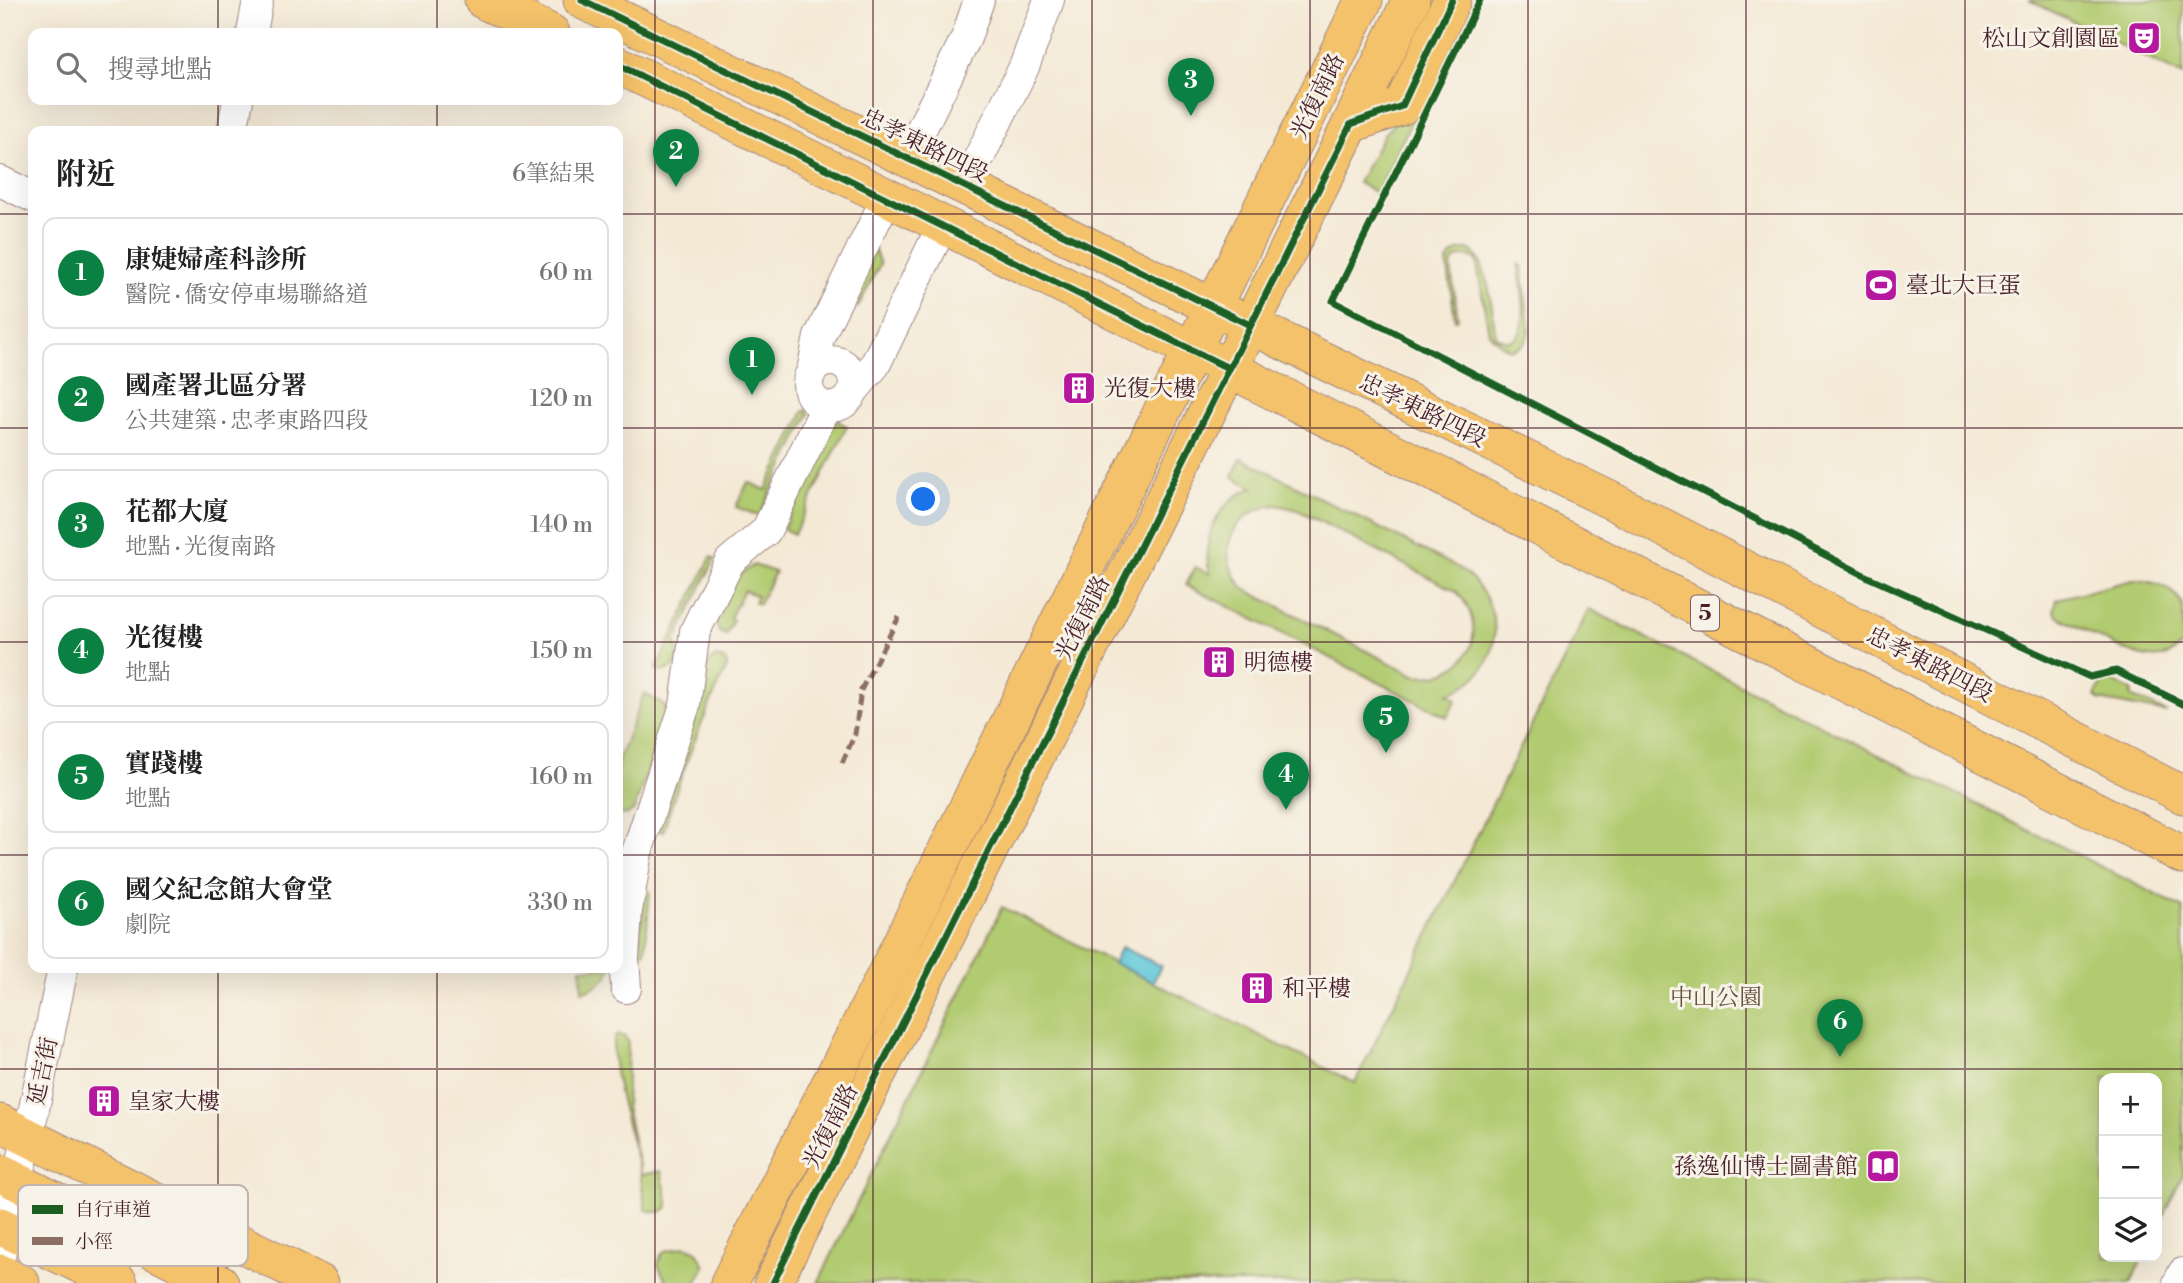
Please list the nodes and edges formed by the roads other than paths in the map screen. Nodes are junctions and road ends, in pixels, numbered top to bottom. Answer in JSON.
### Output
{"nodes":[{"id":1,"x":258,"y":0,"type":"edge"},
{"id":2,"x":483,"y":0,"type":"edge"},
{"id":3,"x":582,"y":0,"type":"edge"},
{"id":4,"x":979,"y":0,"type":"edge"},
{"id":5,"x":1411,"y":0,"type":"edge"},
{"id":6,"x":1452,"y":0,"type":"edge"},
{"id":7,"x":1043,"y":2,"type":"edge"},
{"id":8,"x":1354,"y":3,"type":"edge"},
{"id":9,"x":253,"y":28,"type":"edge"},
{"id":10,"x":541,"y":28,"type":"edge"},
{"id":11,"x":623,"y":68,"type":"edge"},
{"id":12,"x":237,"y":105,"type":"edge"},
{"id":13,"x":1351,"y":124,"type":"junction"},
{"id":14,"x":233,"y":126,"type":"edge"},
{"id":15,"x":907,"y":158,"type":"junction"},
{"id":16,"x":0,"y":181,"type":"edge"},
{"id":17,"x":965,"y":186,"type":"junction"},
{"id":18,"x":28,"y":195,"type":"edge"},
{"id":19,"x":886,"y":199,"type":"junction"},
{"id":20,"x":942,"y":226,"type":"junction"},
{"id":21,"x":1213,"y":307,"type":"junction"},
{"id":22,"x":1250,"y":325,"type":"junction"},
{"id":23,"x":1192,"y":349,"type":"junction"},
{"id":24,"x":1228,"y":368,"type":"junction"},
{"id":25,"x":812,"y":371,"type":"junction"},
{"id":26,"x":853,"y":391,"type":"junction"},
{"id":27,"x":826,"y":407,"type":"junction"},
{"id":28,"x":2183,"y":795,"type":"edge"},
{"id":29,"x":2183,"y":855,"type":"edge"},
{"id":30,"x":61,"y":973,"type":"edge"},
{"id":31,"x":626,"y":988,"type":"dead end"},
{"id":32,"x":14,"y":1130,"type":"edge"},
{"id":33,"x":9,"y":1177,"type":"edge"},
{"id":34,"x":25,"y":1185,"type":"edge"},
{"id":35,"x":124,"y":1185,"type":"edge"},
{"id":36,"x":2,"y":1237,"type":"edge"},
{"id":37,"x":248,"y":1247,"type":"edge"},
{"id":38,"x":76,"y":1266,"type":"edge"},
{"id":39,"x":186,"y":1266,"type":"edge"},
{"id":40,"x":0,"y":1273,"type":"edge"},
{"id":41,"x":2183,"y":1273,"type":"edge"},
{"id":42,"x":21,"y":1283,"type":"edge"},
{"id":43,"x":119,"y":1283,"type":"edge"},
{"id":44,"x":220,"y":1283,"type":"edge"},
{"id":45,"x":320,"y":1283,"type":"edge"},
{"id":46,"x":729,"y":1283,"type":"edge"},
{"id":47,"x":773,"y":1283,"type":"edge"},
{"id":48,"x":2178,"y":1283,"type":"edge"}],
"edges":[{"from":1,"to":9,"type":"street"},
{"from":2,"to":10,"type":"main road"},
{"from":3,"to":15,"type":"main road","name":"忠孝東路四段"},
{"from":4,"to":15,"type":"street"},
{"from":5,"to":13,"type":"main road","name":"光復南路"},
{"from":6,"to":13,"type":"main road","name":"光復南路"},
{"from":7,"to":17,"type":"street"},
{"from":8,"to":21,"type":"main road","name":"光復南路"},
{"from":11,"to":19,"type":"main road","number":"5"},
{"from":12,"to":14,"type":"street"},
{"from":13,"to":22,"type":"main road","name":"光復南路"},
{"from":15,"to":17,"type":"main road","name":"忠孝東路四段"},
{"from":16,"to":18,"type":"street"},
{"from":17,"to":21,"type":"main road","name":"忠孝東路四段"},
{"from":19,"to":20,"type":"main road","number":"5"},
{"from":19,"to":25,"type":"street"},
{"from":20,"to":23,"type":"main road","number":"5"},
{"from":20,"to":26,"type":"street"},
{"from":21,"to":22,"type":"main road","name":"忠孝東路四段"},
{"from":21,"to":23,"type":"main road","name":"光復南路"},
{"from":22,"to":24,"type":"main road","name":"光復南路"},
{"from":22,"to":28,"type":"main road","name":"忠孝東路四段"},
{"from":23,"to":24,"type":"main road","number":"5"},
{"from":23,"to":46,"type":"main road","name":"光復南路"},
{"from":24,"to":29,"type":"main road","number":"5"},
{"from":24,"to":47,"type":"main road","name":"光復南路"},
{"from":25,"to":26,"type":"street"},
{"from":25,"to":27,"type":"street"},
{"from":26,"to":27,"type":"street"},
{"from":27,"to":31,"type":"street"},
{"from":30,"to":32,"type":"street","name":"延吉街"},
{"from":32,"to":33,"type":"street","name":"延吉街"},
{"from":32,"to":35,"type":"main road"},
{"from":33,"to":34,"type":"main road"},
{"from":33,"to":36,"type":"street","name":"延吉街"},
{"from":37,"to":45,"type":"main road"},
{"from":38,"to":43,"type":"main road"},
{"from":39,"to":44,"type":"main road"},
{"from":40,"to":42,"type":"main road"},
{"from":41,"to":48,"type":"street"}]}
